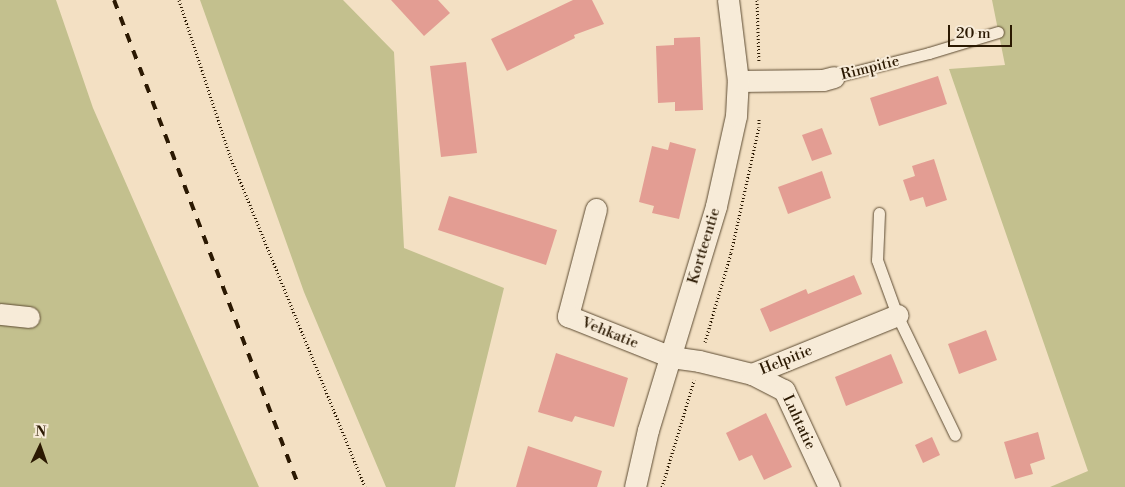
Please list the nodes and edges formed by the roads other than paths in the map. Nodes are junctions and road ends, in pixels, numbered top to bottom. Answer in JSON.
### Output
{"nodes":[{"id":1,"x":728,"y":0,"type":"edge"},
{"id":2,"x":998,"y":32,"type":"dead end"},
{"id":3,"x":834,"y":77,"type":"joint"},
{"id":4,"x":738,"y":81,"type":"junction"},
{"id":5,"x":596,"y":209,"type":"dead end"},
{"id":6,"x":880,"y":213,"type":"dead end"},
{"id":7,"x":0,"y":314,"type":"edge"},
{"id":8,"x":897,"y":314,"type":"junction"},
{"id":9,"x":29,"y":317,"type":"dead end"},
{"id":10,"x":670,"y":357,"type":"junction"},
{"id":11,"x":752,"y":374,"type":"junction"},
{"id":12,"x":954,"y":435,"type":"dead end"},
{"id":13,"x":634,"y":487,"type":"edge"},
{"id":14,"x":829,"y":487,"type":"edge"}],
"edges":[{"from":1,"to":4,"type":"street","name":"Kortteentie"},
{"from":2,"to":3,"type":"lane","name":"Rimpitie"},
{"from":3,"to":4,"type":"street","name":"Rimpitie"},
{"from":4,"to":10,"type":"street","name":"Kortteentie"},
{"from":5,"to":10,"type":"street","name":"Vehkatie"},
{"from":6,"to":8,"type":"lane"},
{"from":7,"to":9,"type":"street"},
{"from":8,"to":11,"type":"street","name":"Helpitie"},
{"from":8,"to":12,"type":"lane"},
{"from":10,"to":11,"type":"street","name":"Helpitie"},
{"from":10,"to":13,"type":"street","name":"Kortteentie"},
{"from":11,"to":14,"type":"street","name":"Luhtatie"}]}
